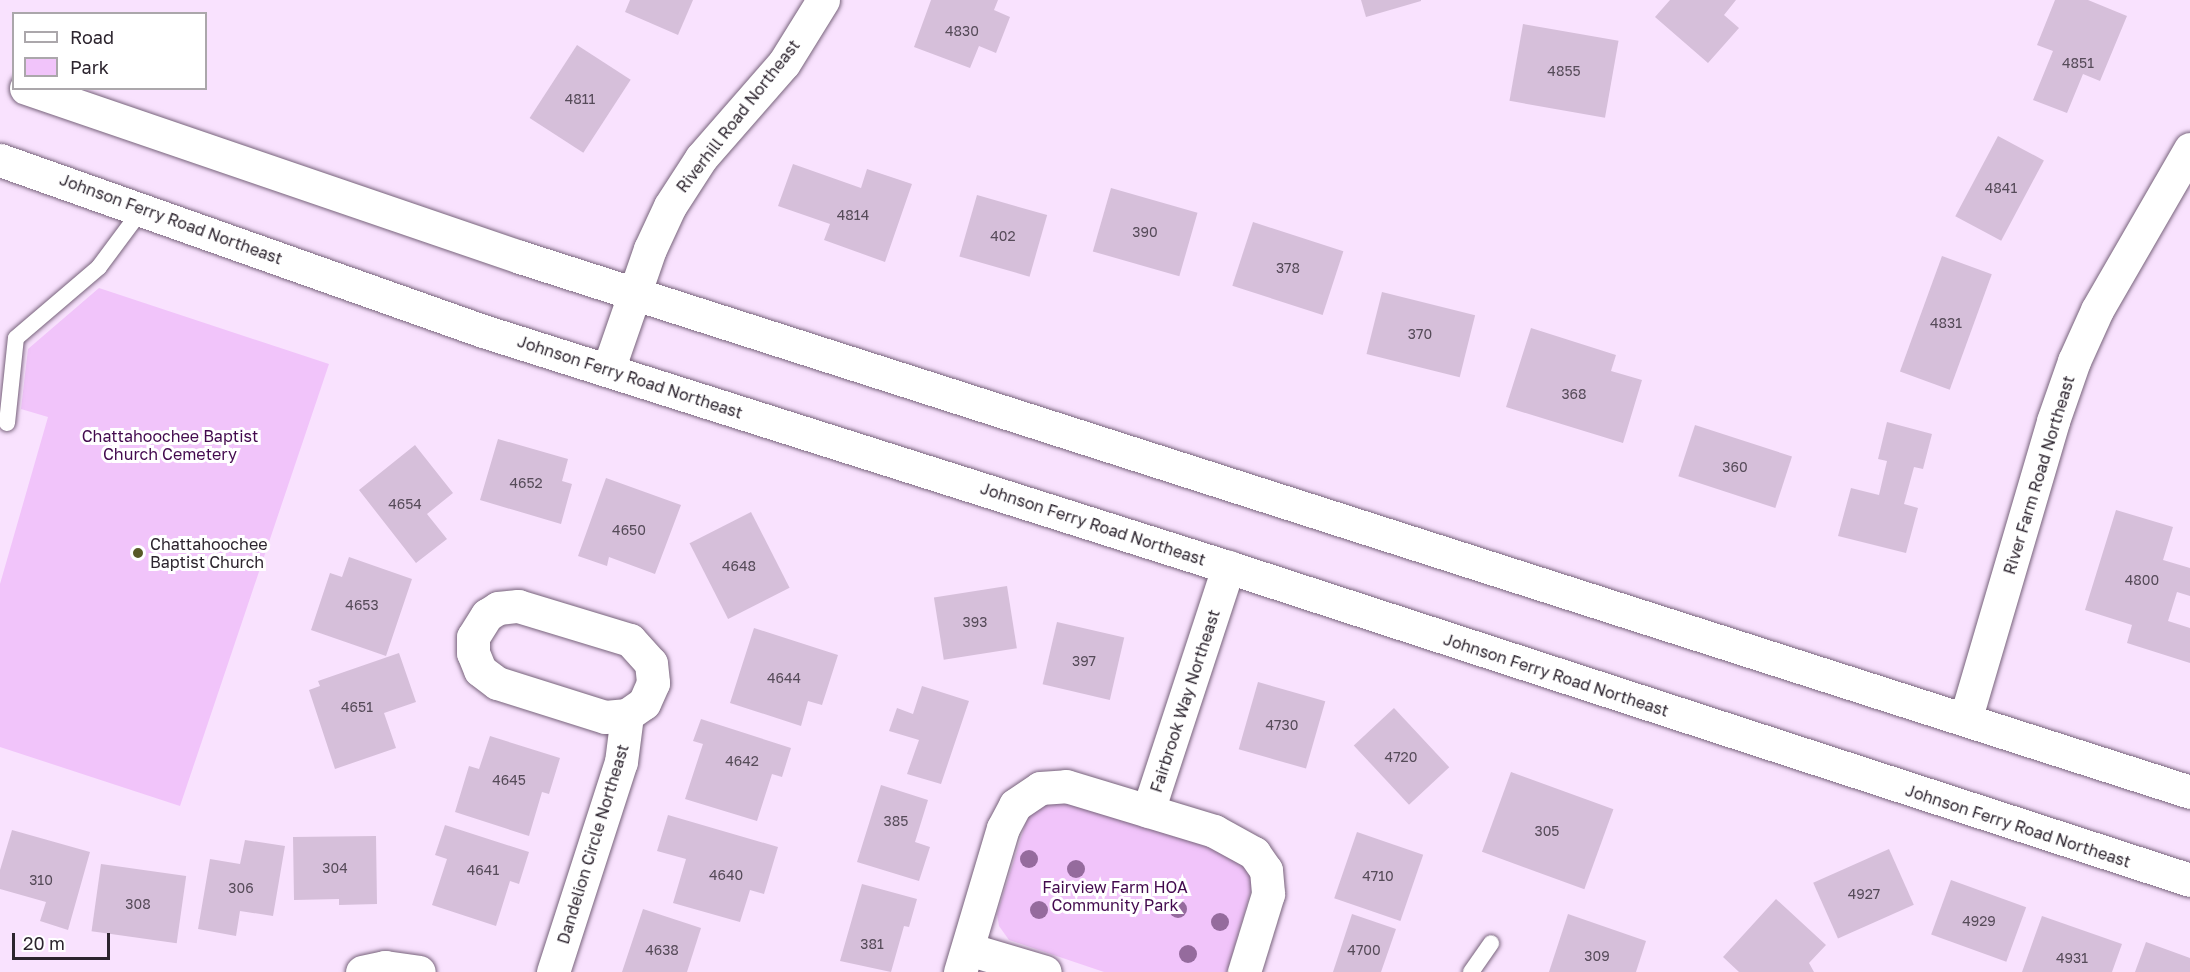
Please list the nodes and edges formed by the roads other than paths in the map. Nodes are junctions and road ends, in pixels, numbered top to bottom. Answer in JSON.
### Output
{"nodes":[{"id":1,"x":824,"y":0,"type":"edge"},
{"id":2,"x":32,"y":90,"type":"edge"},
{"id":3,"x":2190,"y":149,"type":"edge"},
{"id":4,"x":0,"y":160,"type":"edge"},
{"id":5,"x":142,"y":209,"type":"junction"},
{"id":6,"x":634,"y":294,"type":"junction"},
{"id":7,"x":608,"y":370,"type":"junction"},
{"id":8,"x":7,"y":423,"type":"dead end"},
{"id":9,"x":1228,"y":567,"type":"junction"},
{"id":10,"x":627,"y":715,"type":"junction"},
{"id":11,"x":1966,"y":717,"type":"junction"},
{"id":12,"x":2190,"y":792,"type":"edge"},
{"id":13,"x":1148,"y":811,"type":"junction"},
{"id":14,"x":2190,"y":880,"type":"edge"},
{"id":15,"x":1491,"y":943,"type":"dead end"},
{"id":16,"x":964,"y":960,"type":"edge"},
{"id":17,"x":362,"y":972,"type":"edge"},
{"id":18,"x":419,"y":972,"type":"edge"},
{"id":19,"x":553,"y":972,"type":"edge"},
{"id":20,"x":1045,"y":972,"type":"edge"},
{"id":21,"x":1244,"y":972,"type":"edge"},
{"id":22,"x":1471,"y":972,"type":"edge"}],
"edges":[{"from":1,"to":6,"type":"main road","name":"Riverhill Road Northeast"},
{"from":2,"to":6,"type":"main road"},
{"from":3,"to":11,"type":"main road","name":"River Farm Road Northeast"},
{"from":4,"to":5,"type":"main road","name":"Johnson Ferry Road Northeast"},
{"from":5,"to":7,"type":"main road","name":"Johnson Ferry Road Northeast"},
{"from":5,"to":8,"type":"lane"},
{"from":6,"to":7,"type":"main road","name":"Riverhill Road Northeast"},
{"from":6,"to":11,"type":"main road"},
{"from":7,"to":9,"type":"main road","name":"Johnson Ferry Road Northeast"},
{"from":9,"to":13,"type":"main road","name":"Fairbrook Way Northeast"},
{"from":9,"to":14,"type":"main road","name":"Johnson Ferry Road Northeast"},
{"from":10,"to":10,"type":"main road"},
{"from":10,"to":19,"type":"main road","name":"Dandelion Circle Northeast"},
{"from":11,"to":12,"type":"main road"},
{"from":13,"to":16,"type":"main road"},
{"from":13,"to":21,"type":"main road","name":"Fairbrook Way Northeast"},
{"from":15,"to":22,"type":"lane"},
{"from":16,"to":20,"type":"main road"},
{"from":17,"to":18,"type":"main road"}]}
